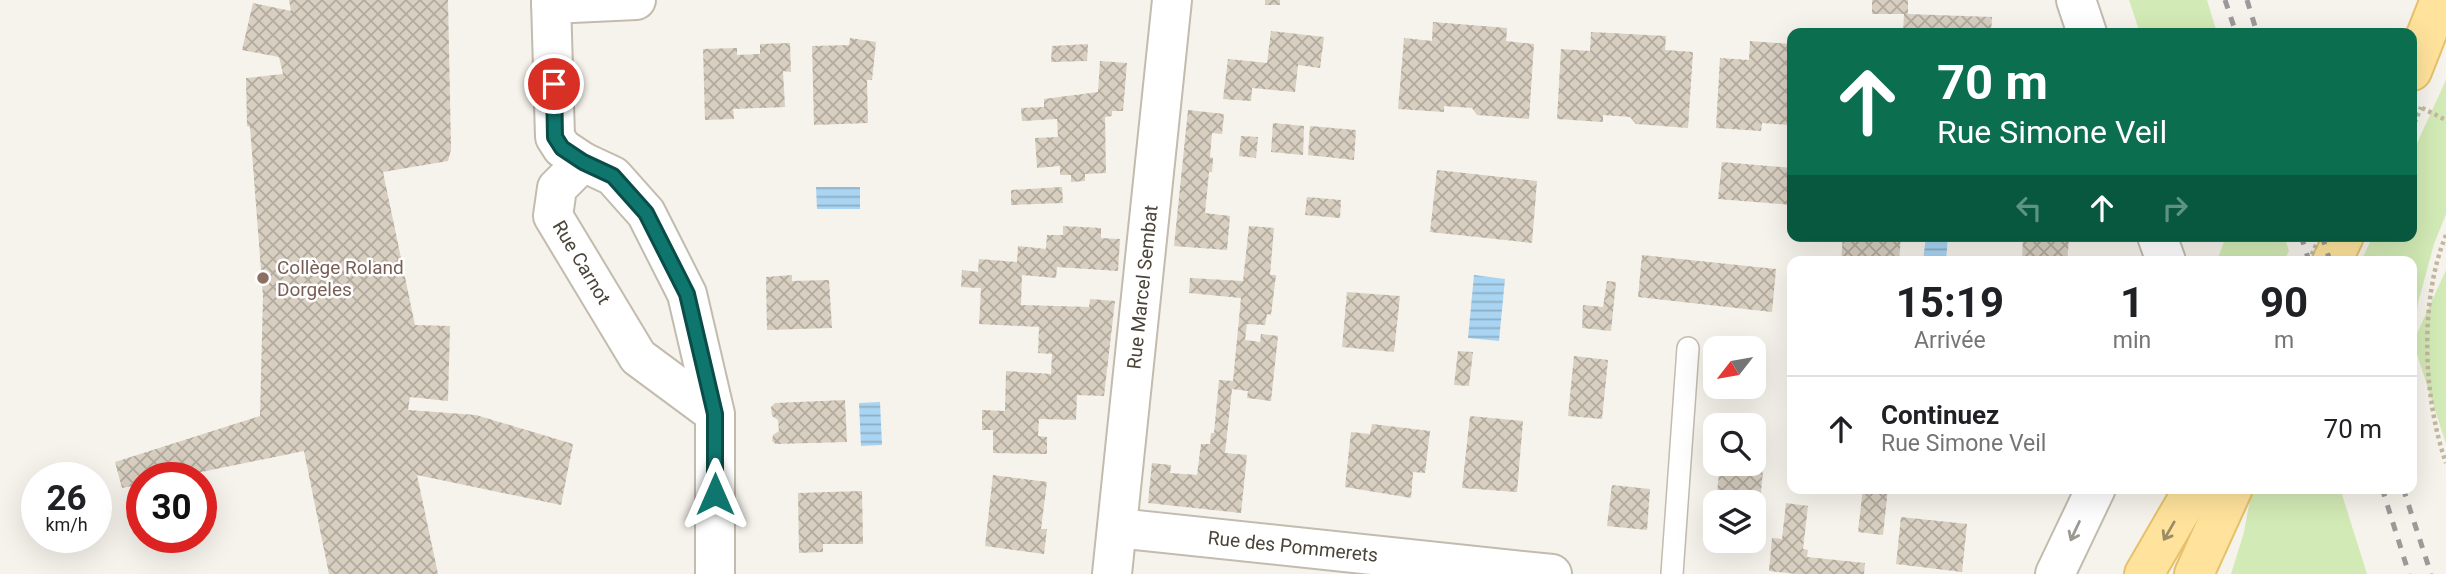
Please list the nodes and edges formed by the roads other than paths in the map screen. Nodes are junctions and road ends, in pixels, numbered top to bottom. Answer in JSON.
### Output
{"nodes":[{"id":1,"x":636,"y":0,"type":"edge"},
{"id":2,"x":1172,"y":0,"type":"edge"},
{"id":3,"x":2076,"y":0,"type":"edge"},
{"id":4,"x":2440,"y":0,"type":"edge"},
{"id":5,"x":551,"y":2,"type":"edge"},
{"id":6,"x":2085,"y":28,"type":"edge"},
{"id":7,"x":2417,"y":58,"type":"edge"},
{"id":8,"x":583,"y":162,"type":"junction"},
{"id":9,"x":1688,"y":348,"type":"dead end"},
{"id":10,"x":715,"y":414,"type":"junction"},
{"id":11,"x":2093,"y":494,"type":"edge"},
{"id":12,"x":2191,"y":494,"type":"edge"},
{"id":13,"x":2230,"y":494,"type":"edge"},
{"id":14,"x":1117,"y":528,"type":"junction"},
{"id":15,"x":715,"y":574,"type":"edge"},
{"id":16,"x":1112,"y":574,"type":"edge"},
{"id":17,"x":1552,"y":574,"type":"edge"},
{"id":18,"x":1672,"y":574,"type":"edge"},
{"id":19,"x":2055,"y":574,"type":"edge"},
{"id":20,"x":2144,"y":574,"type":"edge"},
{"id":21,"x":2194,"y":574,"type":"edge"}],
"edges":[{"from":1,"to":5,"type":"street"},
{"from":2,"to":14,"type":"street","name":"Rue Marcel Sembat"},
{"from":3,"to":6,"type":"street"},
{"from":4,"to":7,"type":"main road"},
{"from":5,"to":8,"type":"street"},
{"from":8,"to":10,"type":"street"},
{"from":8,"to":10,"type":"street","name":"Rue Carnot"},
{"from":9,"to":18,"type":"lane"},
{"from":10,"to":15,"type":"street"},
{"from":11,"to":19,"type":"street","one_way":true},
{"from":12,"to":20,"type":"main road","one_way":true},
{"from":13,"to":21,"type":"main road"},
{"from":14,"to":16,"type":"street","name":"Rue Marcel Sembat"},
{"from":14,"to":17,"type":"street","name":"Rue des Pommerets"}]}
